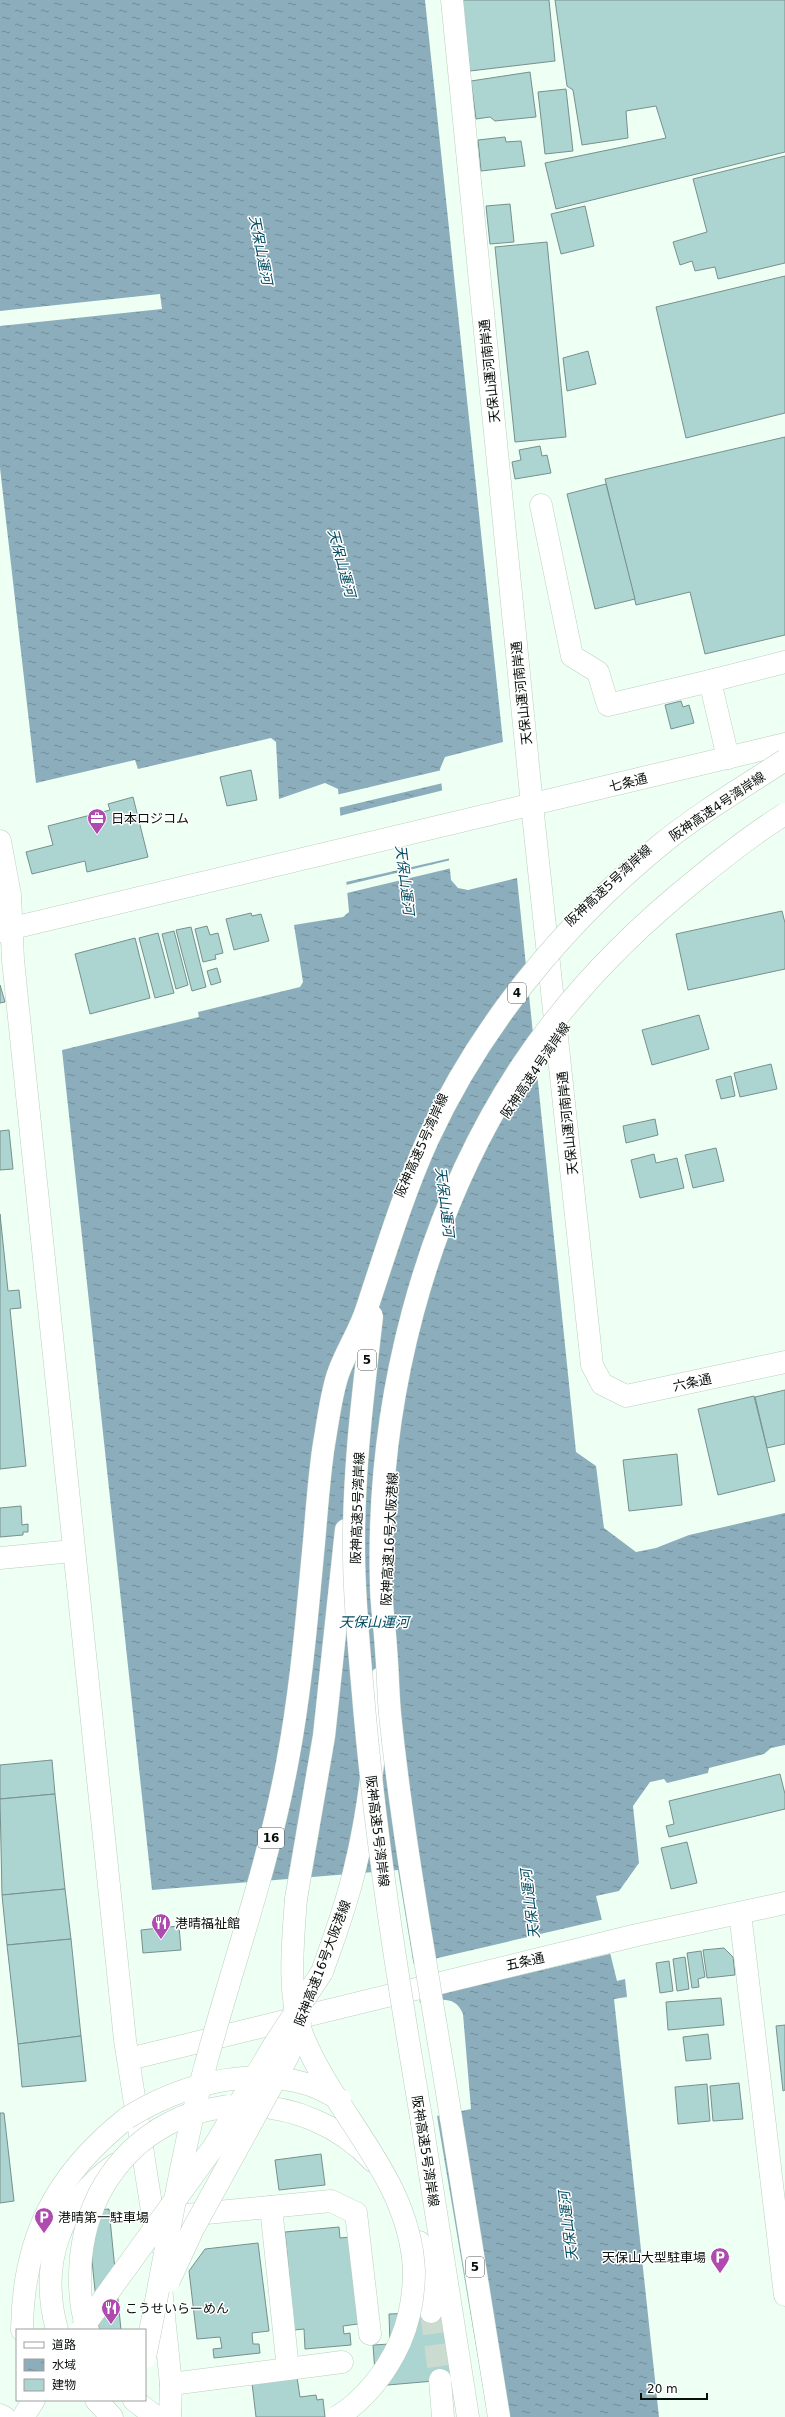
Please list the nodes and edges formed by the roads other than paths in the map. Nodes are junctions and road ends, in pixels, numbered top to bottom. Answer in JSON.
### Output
{"nodes":[{"id":1,"x":452,"y":0,"type":"edge"},
{"id":2,"x":541,"y":505,"type":"dead end"},
{"id":3,"x":785,"y":662,"type":"edge"},
{"id":4,"x":710,"y":681,"type":"junction"},
{"id":5,"x":785,"y":744,"type":"edge"},
{"id":6,"x":785,"y":754,"type":"edge"},
{"id":7,"x":728,"y":758,"type":"junction"},
{"id":8,"x":785,"y":760,"type":"edge"},
{"id":9,"x":532,"y":805,"type":"junction"},
{"id":10,"x":785,"y":814,"type":"edge"},
{"id":11,"x":785,"y":825,"type":"edge"},
{"id":12,"x":0,"y":840,"type":"edge"},
{"id":13,"x":6,"y":930,"type":"edge"},
{"id":14,"x":426,"y":1301,"type":"joint"},
{"id":15,"x":365,"y":1314,"type":"junction"},
{"id":16,"x":785,"y":1362,"type":"edge"},
{"id":17,"x":602,"y":1384,"type":"joint"},
{"id":18,"x":73,"y":1551,"type":"junction"},
{"id":19,"x":0,"y":1558,"type":"edge"},
{"id":20,"x":785,"y":1903,"type":"edge"},
{"id":21,"x":740,"y":1913,"type":"junction"},
{"id":22,"x":322,"y":1972,"type":"junction"},
{"id":23,"x":129,"y":2059,"type":"junction"},
{"id":24,"x":120,"y":2161,"type":"junction"},
{"id":25,"x":271,"y":2207,"type":"junction"},
{"id":26,"x":411,"y":2214,"type":"junction"},
{"id":27,"x":154,"y":2218,"type":"junction"},
{"id":28,"x":785,"y":2295,"type":"edge"},
{"id":29,"x":430,"y":2307,"type":"tunnel mouth"},
{"id":30,"x":22,"y":2329,"type":"edge"},
{"id":31,"x":57,"y":2329,"type":"edge"},
{"id":32,"x":82,"y":2329,"type":"edge"},
{"id":33,"x":88,"y":2329,"type":"edge"},
{"id":34,"x":145,"y":2329,"type":"edge"},
{"id":35,"x":370,"y":2334,"type":"dead end"},
{"id":36,"x":146,"y":2352,"type":"edge"},
{"id":37,"x":342,"y":2362,"type":"dead end"},
{"id":38,"x":288,"y":2369,"type":"junction"},
{"id":39,"x":440,"y":2380,"type":"tunnel mouth"},
{"id":40,"x":171,"y":2384,"type":"junction"},
{"id":41,"x":23,"y":2401,"type":"edge"},
{"id":42,"x":33,"y":2401,"type":"edge"},
{"id":43,"x":97,"y":2401,"type":"edge"},
{"id":44,"x":114,"y":2401,"type":"edge"},
{"id":45,"x":134,"y":2401,"type":"edge"},
{"id":46,"x":135,"y":2401,"type":"edge"},
{"id":47,"x":0,"y":2415,"type":"edge"},
{"id":48,"x":4,"y":2417,"type":"edge"},
{"id":49,"x":23,"y":2417,"type":"edge"},
{"id":50,"x":107,"y":2417,"type":"edge"},
{"id":51,"x":112,"y":2417,"type":"edge"},
{"id":52,"x":130,"y":2417,"type":"edge"},
{"id":53,"x":156,"y":2417,"type":"edge"},
{"id":54,"x":170,"y":2417,"type":"edge"},
{"id":55,"x":337,"y":2417,"type":"edge"},
{"id":56,"x":443,"y":2417,"type":"edge"},
{"id":57,"x":468,"y":2417,"type":"edge"},
{"id":58,"x":499,"y":2417,"type":"edge"}],
"edges":[{"from":1,"to":9,"type":"main road","name":"天保山運河南岸通"},
{"from":2,"to":4,"type":"main road"},
{"from":3,"to":4,"type":"main road"},
{"from":4,"to":7,"type":"main road"},
{"from":5,"to":7,"type":"main road","name":"七条通"},
{"from":6,"to":57,"type":"main road","name":"阪神高速5号湾岸線","number":"5","bridge":true},
{"from":7,"to":9,"type":"main road","name":"七条通"},
{"from":8,"to":15,"type":"main road","name":"阪神高速4号湾岸線","number":"4","bridge":true},
{"from":9,"to":13,"type":"main road","name":"七条通"},
{"from":9,"to":17,"type":"main road","name":"天保山運河南岸通"},
{"from":10,"to":58,"type":"main road","name":"阪神高速5号湾岸線","number":"5","bridge":true},
{"from":11,"to":14,"type":"main road","name":"阪神高速4号湾岸線"},
{"from":12,"to":13,"type":"main road"},
{"from":13,"to":18,"type":"main road"},
{"from":14,"to":22,"type":"main road","name":"阪神高速16号大阪港線","bridge":true},
{"from":15,"to":36,"type":"main road","number":"16","bridge":true},
{"from":15,"to":55,"type":"main road","bridge":true},
{"from":16,"to":17,"type":"main road","name":"六条通"},
{"from":18,"to":19,"type":"main road"},
{"from":18,"to":23,"type":"main road"},
{"from":20,"to":21,"type":"main road","name":"五条通"},
{"from":21,"to":23,"type":"main road","name":"五条通"},
{"from":21,"to":28,"type":"main road"},
{"from":22,"to":32,"type":"main road","bridge":true},
{"from":22,"to":34,"type":"main road","name":"阪神高速16号大阪港線","bridge":true},
{"from":23,"to":27,"type":"main road"},
{"from":24,"to":26,"type":"main road","bridge":true},
{"from":24,"to":31,"type":"main road"},
{"from":24,"to":33,"type":"main road","bridge":true},
{"from":25,"to":27,"type":"main road"},
{"from":25,"to":35,"type":"main road"},
{"from":25,"to":38,"type":"main road"},
{"from":26,"to":29,"type":"main road"},
{"from":26,"to":30,"type":"main road","bridge":true},
{"from":27,"to":40,"type":"main road"},
{"from":37,"to":38,"type":"main road"},
{"from":38,"to":40,"type":"main road"},
{"from":39,"to":56,"type":"main road"},
{"from":40,"to":54,"type":"main road"},
{"from":41,"to":49,"type":"main road"},
{"from":42,"to":49,"type":"main road"},
{"from":43,"to":51,"type":"main road"},
{"from":44,"to":50,"type":"main road"},
{"from":45,"to":52,"type":"main road"},
{"from":46,"to":53,"type":"main road"},
{"from":47,"to":48,"type":"main road"}]}
